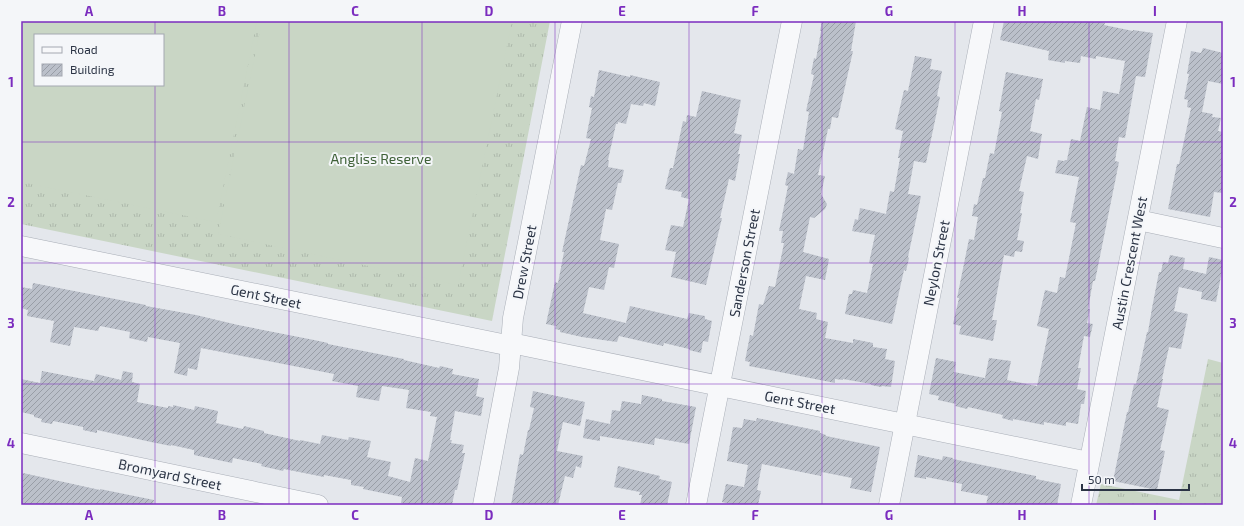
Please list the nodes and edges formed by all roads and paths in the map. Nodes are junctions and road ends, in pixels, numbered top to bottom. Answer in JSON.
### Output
{"nodes":[{"id":1,"x":572,"y":21,"type":"edge"},
{"id":2,"x":792,"y":21,"type":"edge"},
{"id":3,"x":984,"y":21,"type":"edge"},
{"id":4,"x":1177,"y":21,"type":"edge"},
{"id":5,"x":1138,"y":220,"type":"junction"},
{"id":6,"x":1223,"y":238,"type":"edge"},
{"id":7,"x":21,"y":246,"type":"edge"},
{"id":8,"x":511,"y":344,"type":"junction"},
{"id":9,"x":720,"y":386,"type":"junction"},
{"id":10,"x":904,"y":423,"type":"junction"},
{"id":11,"x":21,"y":443,"type":"edge"},
{"id":12,"x":1089,"y":462,"type":"junction"},
{"id":13,"x":318,"y":505,"type":"edge"},
{"id":14,"x":483,"y":505,"type":"edge"},
{"id":15,"x":696,"y":505,"type":"edge"},
{"id":16,"x":889,"y":505,"type":"edge"},
{"id":17,"x":1081,"y":505,"type":"edge"}],
"edges":[{"from":1,"to":8,"type":"street","name":"Drew Street"},
{"from":2,"to":9,"type":"street","name":"Sanderson Street"},
{"from":3,"to":10,"type":"street","name":"Neylon Street"},
{"from":4,"to":5,"type":"street","name":"Austin Crescent West"},
{"from":5,"to":6,"type":"street"},
{"from":5,"to":12,"type":"street","name":"Austin Crescent West"},
{"from":7,"to":8,"type":"street","name":"Gent Street"},
{"from":8,"to":9,"type":"street","name":"Gent Street"},
{"from":8,"to":14,"type":"street","name":"Drew Street"},
{"from":9,"to":10,"type":"street","name":"Gent Street"},
{"from":9,"to":15,"type":"street","name":"Sanderson Street"},
{"from":10,"to":12,"type":"street","name":"Gent Street"},
{"from":10,"to":16,"type":"street","name":"Neylon Street"},
{"from":11,"to":13,"type":"street","name":"Bromyard Street"},
{"from":12,"to":17,"type":"street","name":"Austin Crescent West"}]}
